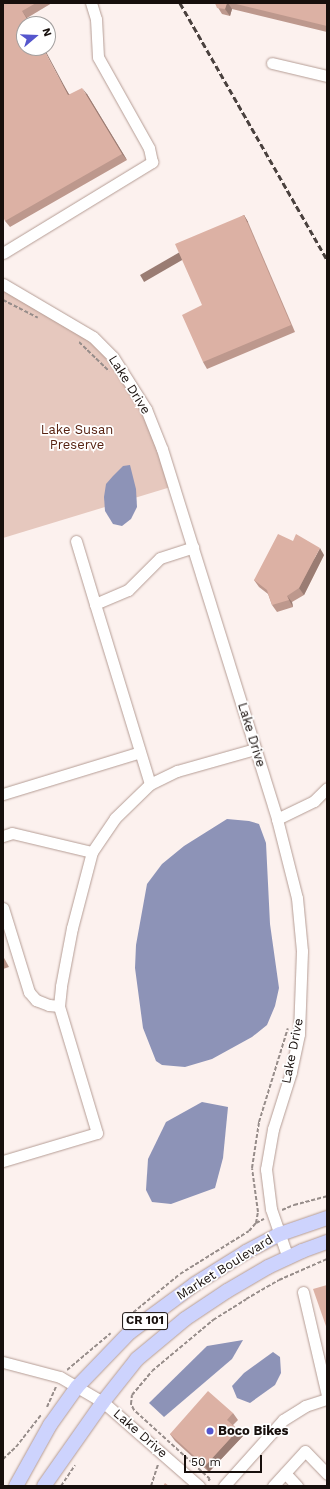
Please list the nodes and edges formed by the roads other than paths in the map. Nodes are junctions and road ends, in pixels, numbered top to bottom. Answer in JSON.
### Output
{"nodes":[{"id":1,"x":91,"y":3,"type":"edge"},
{"id":2,"x":272,"y":63,"type":"dead end"},
{"id":3,"x":327,"y":76,"type":"edge"},
{"id":4,"x":3,"y":253,"type":"edge"},
{"id":5,"x":3,"y":284,"type":"edge"},
{"id":6,"x":76,"y":542,"type":"dead end"},
{"id":7,"x":193,"y":547,"type":"junction"},
{"id":8,"x":95,"y":604,"type":"junction"},
{"id":9,"x":255,"y":749,"type":"junction"},
{"id":10,"x":140,"y":752,"type":"junction"},
{"id":11,"x":150,"y":784,"type":"junction"},
{"id":12,"x":327,"y":788,"type":"edge"},
{"id":13,"x":3,"y":794,"type":"edge"},
{"id":14,"x":277,"y":819,"type":"junction"},
{"id":15,"x":3,"y":836,"type":"edge"},
{"id":16,"x":92,"y":852,"type":"junction"},
{"id":17,"x":3,"y":908,"type":"edge"},
{"id":18,"x":59,"y":1006,"type":"junction"},
{"id":19,"x":3,"y":1161,"type":"edge"},
{"id":20,"x":327,"y":1218,"type":"edge"},
{"id":21,"x":280,"y":1234,"type":"junction"},
{"id":22,"x":327,"y":1242,"type":"edge"},
{"id":23,"x":288,"y":1258,"type":"junction"},
{"id":24,"x":304,"y":1292,"type":"dead end"},
{"id":25,"x":3,"y":1362,"type":"edge"},
{"id":26,"x":77,"y":1387,"type":"junction"},
{"id":27,"x":327,"y":1395,"type":"edge"},
{"id":28,"x":327,"y":1399,"type":"edge"},
{"id":29,"x":103,"y":1402,"type":"junction"},
{"id":30,"x":285,"y":1473,"type":"junction"},
{"id":31,"x":327,"y":1474,"type":"edge"},
{"id":32,"x":203,"y":1484,"type":"edge"},
{"id":33,"x":16,"y":1486,"type":"edge"},
{"id":34,"x":44,"y":1486,"type":"edge"},
{"id":35,"x":224,"y":1486,"type":"edge"},
{"id":36,"x":273,"y":1486,"type":"edge"},
{"id":37,"x":297,"y":1486,"type":"edge"}],
"edges":[{"from":1,"to":4,"type":"street"},
{"from":2,"to":3,"type":"street"},
{"from":5,"to":7,"type":"street","name":"Lake Drive"},
{"from":6,"to":8,"type":"street"},
{"from":7,"to":8,"type":"street"},
{"from":7,"to":9,"type":"street","name":"Lake Drive"},
{"from":8,"to":10,"type":"street"},
{"from":9,"to":11,"type":"street"},
{"from":9,"to":14,"type":"street","name":"Lake Drive"},
{"from":10,"to":11,"type":"street"},
{"from":10,"to":13,"type":"street"},
{"from":11,"to":16,"type":"street"},
{"from":12,"to":14,"type":"street"},
{"from":14,"to":21,"type":"street","name":"Lake Drive"},
{"from":15,"to":16,"type":"street"},
{"from":16,"to":18,"type":"street"},
{"from":17,"to":18,"type":"street"},
{"from":18,"to":19,"type":"street"},
{"from":20,"to":21,"type":"main road","name":"Market Boulevard","number":"CR 101"},
{"from":21,"to":23,"type":"street","name":"Lake Drive"},
{"from":21,"to":26,"type":"main road","name":"Market Boulevard","number":"CR 101"},
{"from":22,"to":23,"type":"main road","name":"Market Boulevard","number":"CR 101"},
{"from":23,"to":29,"type":"main road","name":"Market Boulevard","number":"CR 101"},
{"from":24,"to":27,"type":"street"},
{"from":25,"to":26,"type":"street","name":"Lake Drive"},
{"from":26,"to":29,"type":"street","name":"Lake Drive"},
{"from":26,"to":33,"type":"main road","name":"Market Boulevard","number":"CR 101"},
{"from":28,"to":35,"type":"street"},
{"from":29,"to":32,"type":"street","name":"Lake Drive"},
{"from":29,"to":34,"type":"main road","name":"Market Boulevard","number":"CR 101"},
{"from":30,"to":31,"type":"street"},
{"from":30,"to":36,"type":"street"},
{"from":30,"to":37,"type":"street"}]}
